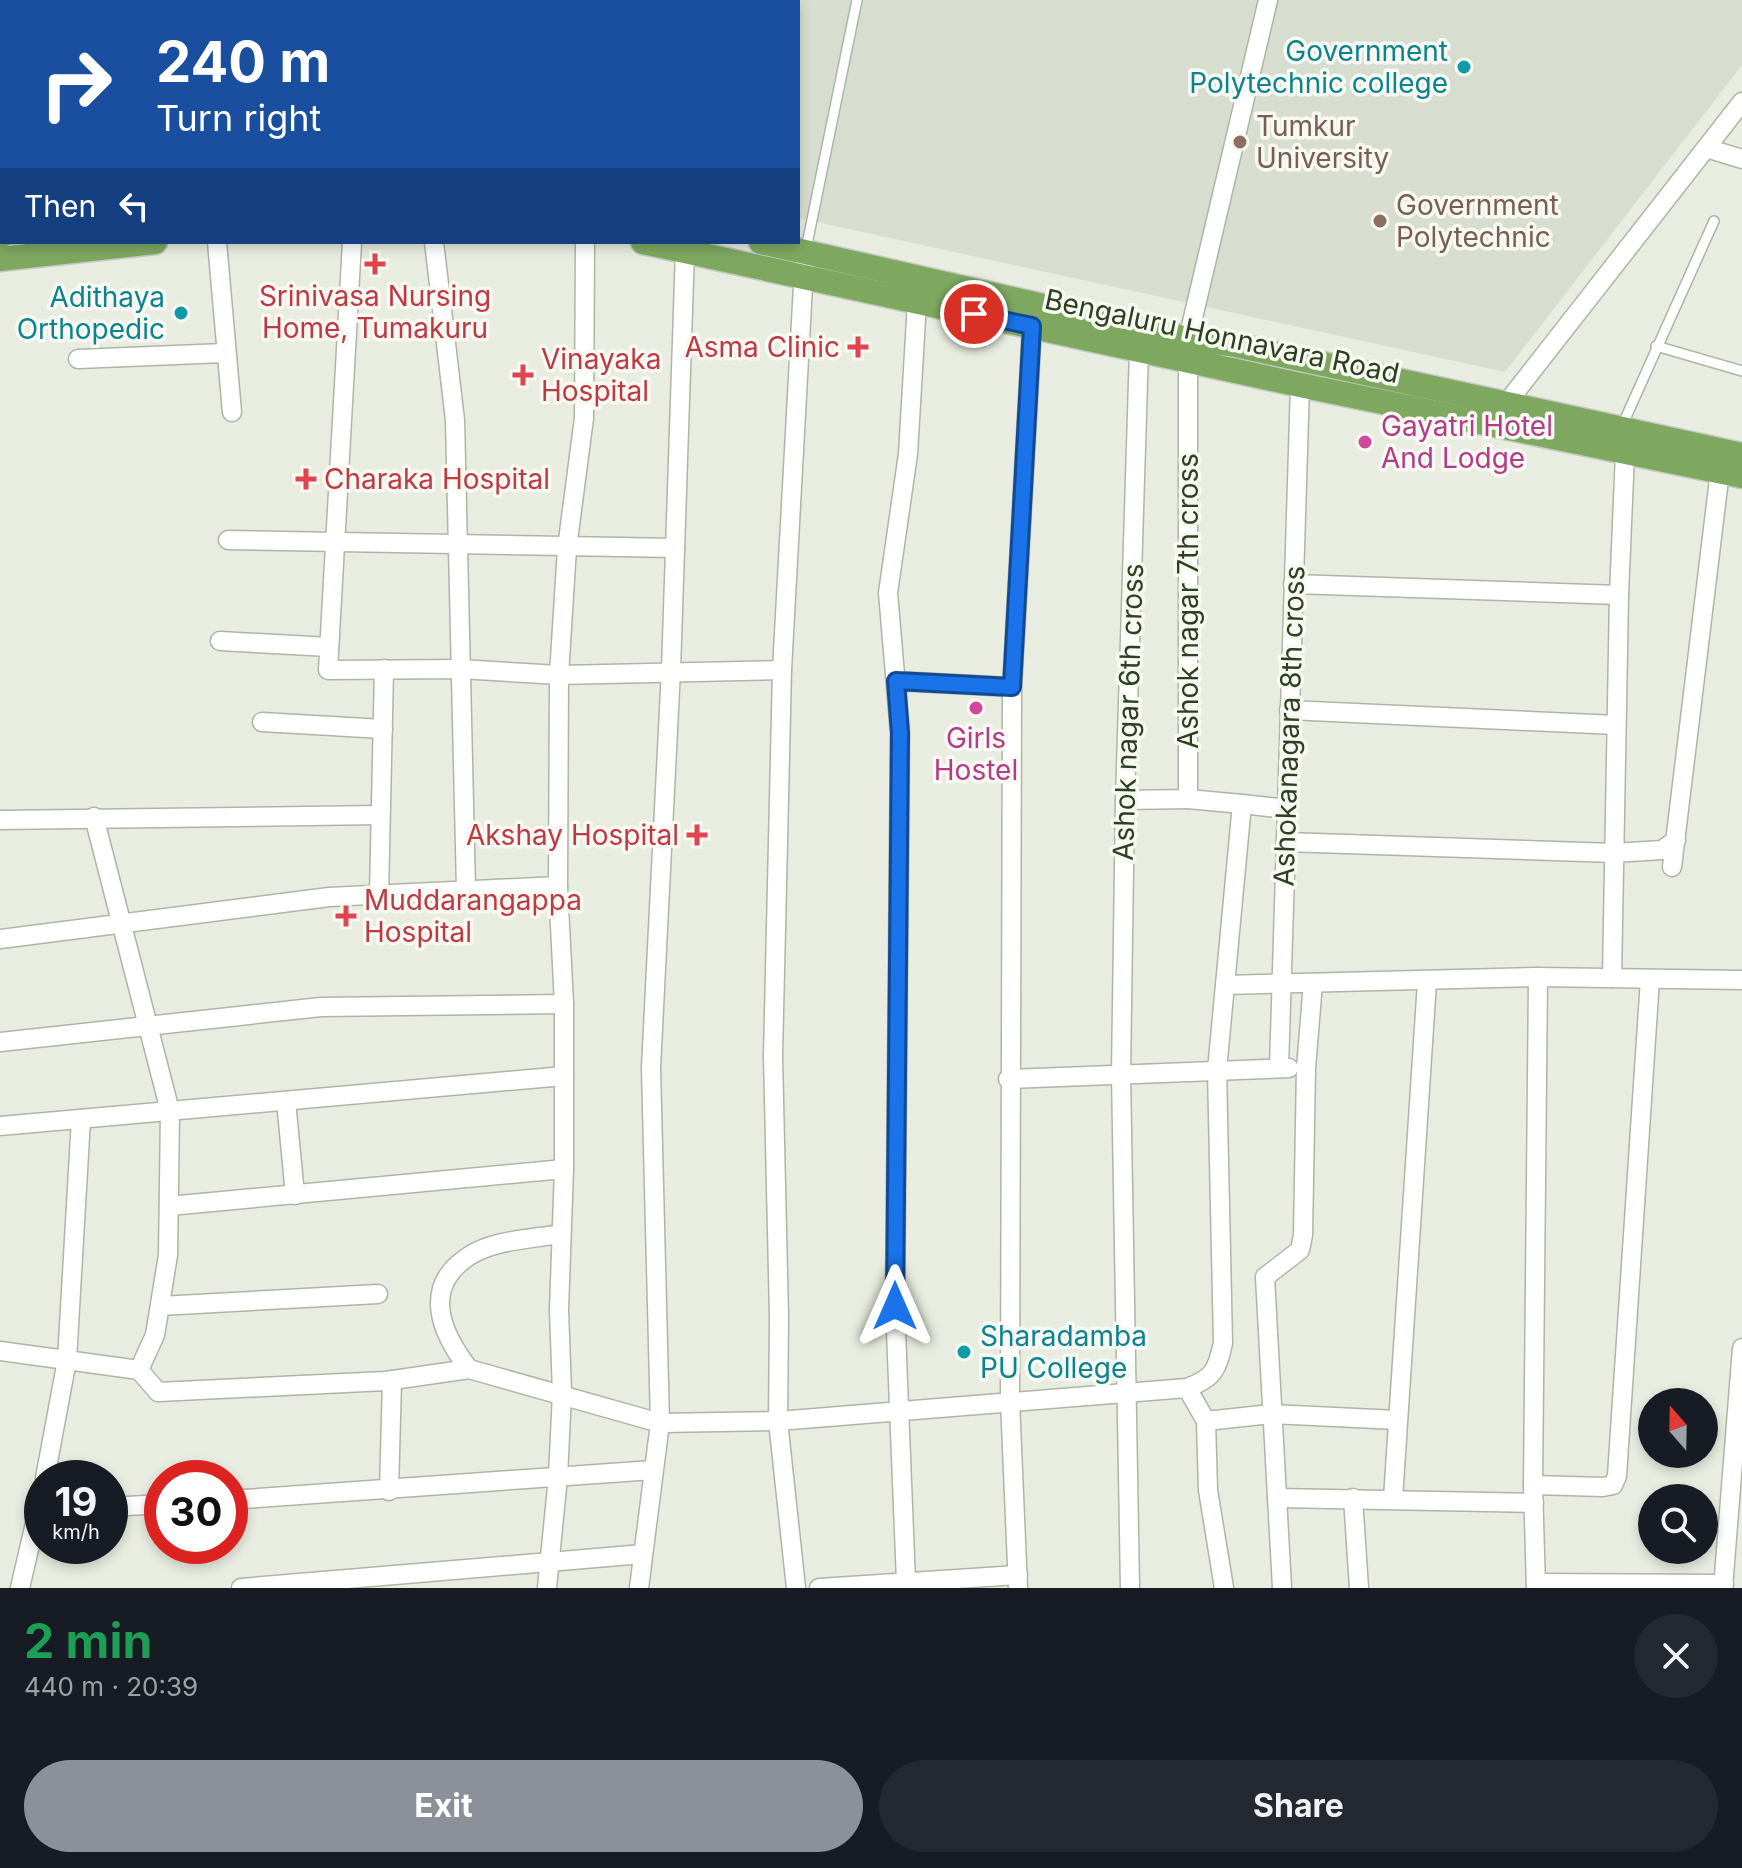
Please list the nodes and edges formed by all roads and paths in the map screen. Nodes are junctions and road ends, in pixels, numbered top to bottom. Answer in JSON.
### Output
{"nodes":[{"id":1,"x":857,"y":0,"type":"edge"},
{"id":2,"x":1268,"y":0,"type":"edge"},
{"id":3,"x":1742,"y":102,"type":"edge"},
{"id":4,"x":1706,"y":148,"type":"junction"},
{"id":5,"x":1742,"y":159,"type":"edge"},
{"id":6,"x":1714,"y":221,"type":"dead end"},
{"id":7,"x":137,"y":244,"type":"edge"},
{"id":8,"x":217,"y":244,"type":"edge"},
{"id":9,"x":352,"y":244,"type":"edge"},
{"id":10,"x":434,"y":244,"type":"edge"},
{"id":11,"x":585,"y":244,"type":"edge"},
{"id":12,"x":654,"y":244,"type":"edge"},
{"id":13,"x":765,"y":244,"type":"edge"},
{"id":14,"x":685,"y":250,"type":"junction"},
{"id":15,"x":0,"y":259,"type":"edge"},
{"id":16,"x":804,"y":264,"type":"junction"},
{"id":17,"x":917,"y":302,"type":"junction"},
{"id":18,"x":1032,"y":326,"type":"junction"},
{"id":19,"x":1656,"y":346,"type":"junction"},
{"id":20,"x":1139,"y":350,"type":"junction"},
{"id":21,"x":1188,"y":350,"type":"junction"},
{"id":22,"x":224,"y":353,"type":"junction"},
{"id":23,"x":78,"y":359,"type":"dead end"},
{"id":24,"x":1742,"y":371,"type":"edge"},
{"id":25,"x":1300,"y":385,"type":"junction"},
{"id":26,"x":1506,"y":404,"type":"junction"},
{"id":27,"x":232,"y":412,"type":"dead end"},
{"id":28,"x":1621,"y":428,"type":"junction"},
{"id":29,"x":1625,"y":453,"type":"junction"},
{"id":30,"x":1742,"y":455,"type":"edge"},
{"id":31,"x":1731,"y":473,"type":"edge"},
{"id":32,"x":228,"y":540,"type":"dead end"},
{"id":33,"x":333,"y":543,"type":"junction"},
{"id":34,"x":457,"y":544,"type":"junction"},
{"id":35,"x":567,"y":548,"type":"junction"},
{"id":36,"x":675,"y":548,"type":"junction"},
{"id":37,"x":1293,"y":584,"type":"junction"},
{"id":38,"x":1619,"y":595,"type":"junction"},
{"id":39,"x":220,"y":641,"type":"dead end"},
{"id":40,"x":329,"y":647,"type":"junction"},
{"id":41,"x":384,"y":669,"type":"junction"},
{"id":42,"x":460,"y":669,"type":"junction"},
{"id":43,"x":671,"y":670,"type":"junction"},
{"id":44,"x":782,"y":670,"type":"junction"},
{"id":45,"x":559,"y":675,"type":"junction"},
{"id":46,"x":896,"y":681,"type":"junction"},
{"id":47,"x":1012,"y":687,"type":"junction"},
{"id":48,"x":1289,"y":710,"type":"junction"},
{"id":49,"x":262,"y":722,"type":"dead end"},
{"id":50,"x":1616,"y":725,"type":"junction"},
{"id":51,"x":383,"y":729,"type":"junction"},
{"id":52,"x":1188,"y":799,"type":"junction"},
{"id":53,"x":1125,"y":800,"type":"junction"},
{"id":54,"x":1242,"y":804,"type":"junction"},
{"id":55,"x":1287,"y":809,"type":"junction"},
{"id":56,"x":380,"y":815,"type":"junction"},
{"id":57,"x":94,"y":817,"type":"junction"},
{"id":58,"x":0,"y":820,"type":"edge"},
{"id":59,"x":1676,"y":840,"type":"junction"},
{"id":60,"x":1286,"y":842,"type":"junction"},
{"id":61,"x":1614,"y":853,"type":"junction"},
{"id":62,"x":1672,"y":867,"type":"dead end"},
{"id":63,"x":558,"y":886,"type":"junction"},
{"id":64,"x":466,"y":890,"type":"junction"},
{"id":65,"x":379,"y":895,"type":"junction"},
{"id":66,"x":122,"y":925,"type":"junction"},
{"id":67,"x":0,"y":939,"type":"edge"},
{"id":68,"x":1538,"y":977,"type":"junction"},
{"id":69,"x":1612,"y":978,"type":"junction"},
{"id":70,"x":1650,"y":979,"type":"junction"},
{"id":71,"x":1742,"y":980,"type":"edge"},
{"id":72,"x":1427,"y":982,"type":"junction"},
{"id":73,"x":1282,"y":983,"type":"junction"},
{"id":74,"x":1313,"y":983,"type":"junction"},
{"id":75,"x":1225,"y":985,"type":"junction"},
{"id":76,"x":564,"y":1004,"type":"junction"},
{"id":77,"x":149,"y":1027,"type":"junction"},
{"id":78,"x":0,"y":1042,"type":"edge"},
{"id":79,"x":1279,"y":1068,"type":"junction"},
{"id":80,"x":1306,"y":1068,"type":"junction"},
{"id":81,"x":1217,"y":1070,"type":"junction"},
{"id":82,"x":1121,"y":1074,"type":"junction"},
{"id":83,"x":564,"y":1076,"type":"junction"},
{"id":84,"x":1008,"y":1079,"type":"junction"},
{"id":85,"x":286,"y":1101,"type":"junction"},
{"id":86,"x":170,"y":1111,"type":"junction"},
{"id":87,"x":81,"y":1119,"type":"junction"},
{"id":88,"x":0,"y":1126,"type":"edge"},
{"id":89,"x":564,"y":1169,"type":"junction"},
{"id":90,"x":295,"y":1195,"type":"junction"},
{"id":91,"x":169,"y":1206,"type":"junction"},
{"id":92,"x":560,"y":1234,"type":"junction"},
{"id":93,"x":378,"y":1294,"type":"dead end"},
{"id":94,"x":160,"y":1306,"type":"junction"},
{"id":95,"x":1742,"y":1348,"type":"edge"},
{"id":96,"x":0,"y":1351,"type":"edge"},
{"id":97,"x":67,"y":1360,"type":"junction"},
{"id":98,"x":469,"y":1369,"type":"junction"},
{"id":99,"x":139,"y":1370,"type":"junction"},
{"id":100,"x":392,"y":1380,"type":"junction"},
{"id":101,"x":1187,"y":1388,"type":"junction"},
{"id":102,"x":562,"y":1393,"type":"junction"},
{"id":103,"x":1127,"y":1393,"type":"junction"},
{"id":104,"x":1010,"y":1401,"type":"junction"},
{"id":105,"x":899,"y":1409,"type":"junction"},
{"id":106,"x":1271,"y":1414,"type":"junction"},
{"id":107,"x":1398,"y":1420,"type":"junction"},
{"id":108,"x":778,"y":1421,"type":"junction"},
{"id":109,"x":1206,"y":1421,"type":"junction"},
{"id":110,"x":660,"y":1423,"type":"junction"},
{"id":111,"x":48,"y":1460,"type":"edge"},
{"id":112,"x":653,"y":1470,"type":"junction"},
{"id":113,"x":558,"y":1477,"type":"junction"},
{"id":114,"x":389,"y":1491,"type":"junction"},
{"id":115,"x":1534,"y":1494,"type":"junction"},
{"id":116,"x":1278,"y":1498,"type":"junction"},
{"id":117,"x":1353,"y":1498,"type":"junction"},
{"id":118,"x":248,"y":1499,"type":"edge"},
{"id":119,"x":1393,"y":1499,"type":"junction"},
{"id":120,"x":643,"y":1554,"type":"junction"},
{"id":121,"x":549,"y":1562,"type":"junction"},
{"id":122,"x":26,"y":1564,"type":"edge"},
{"id":123,"x":1018,"y":1581,"type":"edge"},
{"id":124,"x":906,"y":1582,"type":"junction"},
{"id":125,"x":1536,"y":1586,"type":"edge"},
{"id":126,"x":1723,"y":1586,"type":"edge"},
{"id":127,"x":20,"y":1588,"type":"edge"},
{"id":128,"x":241,"y":1588,"type":"edge"},
{"id":129,"x":547,"y":1588,"type":"edge"},
{"id":130,"x":639,"y":1588,"type":"edge"},
{"id":131,"x":796,"y":1588,"type":"edge"},
{"id":132,"x":819,"y":1588,"type":"edge"},
{"id":133,"x":1130,"y":1588,"type":"edge"},
{"id":134,"x":1224,"y":1588,"type":"edge"},
{"id":135,"x":1282,"y":1588,"type":"edge"},
{"id":136,"x":1359,"y":1588,"type":"edge"}],
"edges":[{"from":1,"to":16,"type":"lane"},
{"from":2,"to":21,"type":"street","name":"Ashok nagar 7th cross"},
{"from":3,"to":4,"type":"street"},
{"from":4,"to":5,"type":"street"},
{"from":4,"to":26,"type":"street"},
{"from":6,"to":19,"type":"lane"},
{"from":7,"to":15,"type":"main road"},
{"from":8,"to":22,"type":"street"},
{"from":9,"to":33,"type":"street"},
{"from":10,"to":34,"type":"street"},
{"from":11,"to":35,"type":"street"},
{"from":12,"to":14,"type":"main road","name":"Bengaluru Honnavara Road"},
{"from":13,"to":16,"type":"main road","name":"Bengaluru Honnavara Road"},
{"from":14,"to":16,"type":"main road","name":"Bengaluru Honnavara Road"},
{"from":14,"to":36,"type":"street"},
{"from":16,"to":17,"type":"main road","name":"Bengaluru Honnavara Road"},
{"from":16,"to":21,"type":"main road","name":"Bengaluru Honnavara Road"},
{"from":16,"to":44,"type":"street"},
{"from":17,"to":18,"type":"main road","name":"Bengaluru Honnavara Road"},
{"from":17,"to":46,"type":"street"},
{"from":18,"to":20,"type":"main road","name":"Bengaluru Honnavara Road"},
{"from":18,"to":47,"type":"street"},
{"from":19,"to":24,"type":"lane"},
{"from":19,"to":28,"type":"lane"},
{"from":20,"to":21,"type":"main road","name":"Bengaluru Honnavara Road"},
{"from":20,"to":53,"type":"street","name":"Ashok nagar 6th cross"},
{"from":21,"to":25,"type":"main road","name":"Bengaluru Honnavara Road"},
{"from":21,"to":26,"type":"main road","name":"Bengaluru Honnavara Road"},
{"from":21,"to":52,"type":"street","name":"Ashok nagar 7th cross"},
{"from":22,"to":23,"type":"street"},
{"from":22,"to":27,"type":"street"},
{"from":25,"to":29,"type":"main road","name":"Bengaluru Honnavara Road"},
{"from":25,"to":37,"type":"street","name":"Ashokanagara 8th cross"},
{"from":26,"to":28,"type":"main road","name":"Bengaluru Honnavara Road"},
{"from":28,"to":30,"type":"main road","name":"Bengaluru Honnavara Road"},
{"from":29,"to":31,"type":"main road","name":"Bengaluru Honnavara Road"},
{"from":29,"to":38,"type":"street"},
{"from":31,"to":59,"type":"street"},
{"from":32,"to":33,"type":"street"},
{"from":33,"to":34,"type":"street"},
{"from":33,"to":40,"type":"street"},
{"from":34,"to":35,"type":"street"},
{"from":34,"to":42,"type":"street"},
{"from":35,"to":36,"type":"street"},
{"from":35,"to":45,"type":"street"},
{"from":36,"to":43,"type":"street"},
{"from":37,"to":38,"type":"street"},
{"from":37,"to":48,"type":"street","name":"Ashokanagara 8th cross"},
{"from":38,"to":50,"type":"street"},
{"from":39,"to":40,"type":"street"},
{"from":40,"to":41,"type":"street"},
{"from":41,"to":42,"type":"street"},
{"from":41,"to":51,"type":"street"},
{"from":42,"to":45,"type":"street"},
{"from":42,"to":64,"type":"street"},
{"from":43,"to":44,"type":"street"},
{"from":43,"to":45,"type":"street"},
{"from":43,"to":110,"type":"street"},
{"from":44,"to":108,"type":"street"},
{"from":45,"to":63,"type":"street"},
{"from":46,"to":47,"type":"street"},
{"from":46,"to":105,"type":"street"},
{"from":47,"to":84,"type":"street"},
{"from":48,"to":50,"type":"street"},
{"from":48,"to":55,"type":"street","name":"Ashokanagara 8th cross"},
{"from":49,"to":51,"type":"street"},
{"from":50,"to":61,"type":"street"},
{"from":51,"to":56,"type":"street"},
{"from":52,"to":53,"type":"street"},
{"from":52,"to":54,"type":"street"},
{"from":53,"to":82,"type":"street","name":"Ashok nagar 6th cross"},
{"from":54,"to":55,"type":"street"},
{"from":54,"to":75,"type":"street"},
{"from":55,"to":60,"type":"street","name":"Ashokanagara 8th cross"},
{"from":56,"to":57,"type":"street"},
{"from":56,"to":65,"type":"street"},
{"from":57,"to":58,"type":"street"},
{"from":57,"to":66,"type":"street"},
{"from":59,"to":61,"type":"street"},
{"from":59,"to":62,"type":"street"},
{"from":60,"to":61,"type":"street"},
{"from":60,"to":73,"type":"street","name":"Ashokanagara 8th cross"},
{"from":61,"to":69,"type":"street"},
{"from":63,"to":64,"type":"street"},
{"from":63,"to":76,"type":"street"},
{"from":64,"to":65,"type":"street"},
{"from":65,"to":66,"type":"street"},
{"from":66,"to":67,"type":"street"},
{"from":66,"to":77,"type":"street"},
{"from":68,"to":69,"type":"street"},
{"from":68,"to":72,"type":"street"},
{"from":68,"to":115,"type":"street"},
{"from":69,"to":70,"type":"street"},
{"from":70,"to":71,"type":"street"},
{"from":70,"to":115,"type":"street"},
{"from":72,"to":74,"type":"street"},
{"from":72,"to":107,"type":"street"},
{"from":73,"to":74,"type":"street"},
{"from":73,"to":75,"type":"street"},
{"from":73,"to":79,"type":"street","name":"Ashokanagara 8th cross"},
{"from":74,"to":80,"type":"street"},
{"from":75,"to":81,"type":"street"},
{"from":76,"to":77,"type":"street"},
{"from":76,"to":83,"type":"street"},
{"from":77,"to":78,"type":"street"},
{"from":77,"to":86,"type":"street"},
{"from":79,"to":80,"type":"street"},
{"from":79,"to":81,"type":"street"},
{"from":80,"to":106,"type":"street"},
{"from":81,"to":82,"type":"street"},
{"from":81,"to":101,"type":"street"},
{"from":82,"to":84,"type":"street"},
{"from":82,"to":103,"type":"street","name":"Ashok nagar 6th cross"},
{"from":83,"to":85,"type":"street"},
{"from":83,"to":89,"type":"street"},
{"from":84,"to":104,"type":"street"},
{"from":85,"to":86,"type":"street"},
{"from":85,"to":90,"type":"street"},
{"from":86,"to":87,"type":"street"},
{"from":86,"to":91,"type":"street"},
{"from":87,"to":88,"type":"street"},
{"from":87,"to":97,"type":"street"},
{"from":89,"to":90,"type":"street"},
{"from":89,"to":92,"type":"street"},
{"from":90,"to":91,"type":"street"},
{"from":91,"to":94,"type":"street"},
{"from":92,"to":98,"type":"street"},
{"from":92,"to":102,"type":"street"},
{"from":93,"to":94,"type":"street"},
{"from":94,"to":99,"type":"street"},
{"from":95,"to":126,"type":"street"},
{"from":96,"to":97,"type":"street"},
{"from":97,"to":99,"type":"street"},
{"from":97,"to":111,"type":"street"},
{"from":98,"to":100,"type":"street"},
{"from":98,"to":102,"type":"street"},
{"from":99,"to":100,"type":"street"},
{"from":100,"to":114,"type":"street"},
{"from":101,"to":103,"type":"street"},
{"from":101,"to":109,"type":"street"},
{"from":102,"to":110,"type":"street"},
{"from":102,"to":113,"type":"street"},
{"from":103,"to":104,"type":"street"},
{"from":103,"to":133,"type":"street","name":"Ashok nagar 6th cross"},
{"from":104,"to":105,"type":"street"},
{"from":104,"to":123,"type":"street"},
{"from":105,"to":108,"type":"street"},
{"from":105,"to":124,"type":"street"},
{"from":106,"to":107,"type":"street"},
{"from":106,"to":109,"type":"street"},
{"from":106,"to":116,"type":"street"},
{"from":107,"to":119,"type":"street"},
{"from":108,"to":110,"type":"street"},
{"from":108,"to":131,"type":"street"},
{"from":109,"to":134,"type":"street"},
{"from":110,"to":112,"type":"street"},
{"from":112,"to":113,"type":"street"},
{"from":112,"to":120,"type":"street"},
{"from":113,"to":114,"type":"street"},
{"from":113,"to":121,"type":"street"},
{"from":114,"to":118,"type":"street"},
{"from":115,"to":119,"type":"street"},
{"from":115,"to":125,"type":"street"},
{"from":116,"to":117,"type":"street"},
{"from":116,"to":135,"type":"street"},
{"from":117,"to":119,"type":"street"},
{"from":117,"to":136,"type":"street"},
{"from":120,"to":121,"type":"street"},
{"from":120,"to":130,"type":"street"},
{"from":121,"to":128,"type":"street"},
{"from":121,"to":129,"type":"street"},
{"from":122,"to":127,"type":"street"},
{"from":123,"to":124,"type":"street"},
{"from":124,"to":132,"type":"street"},
{"from":125,"to":126,"type":"street"}]}
